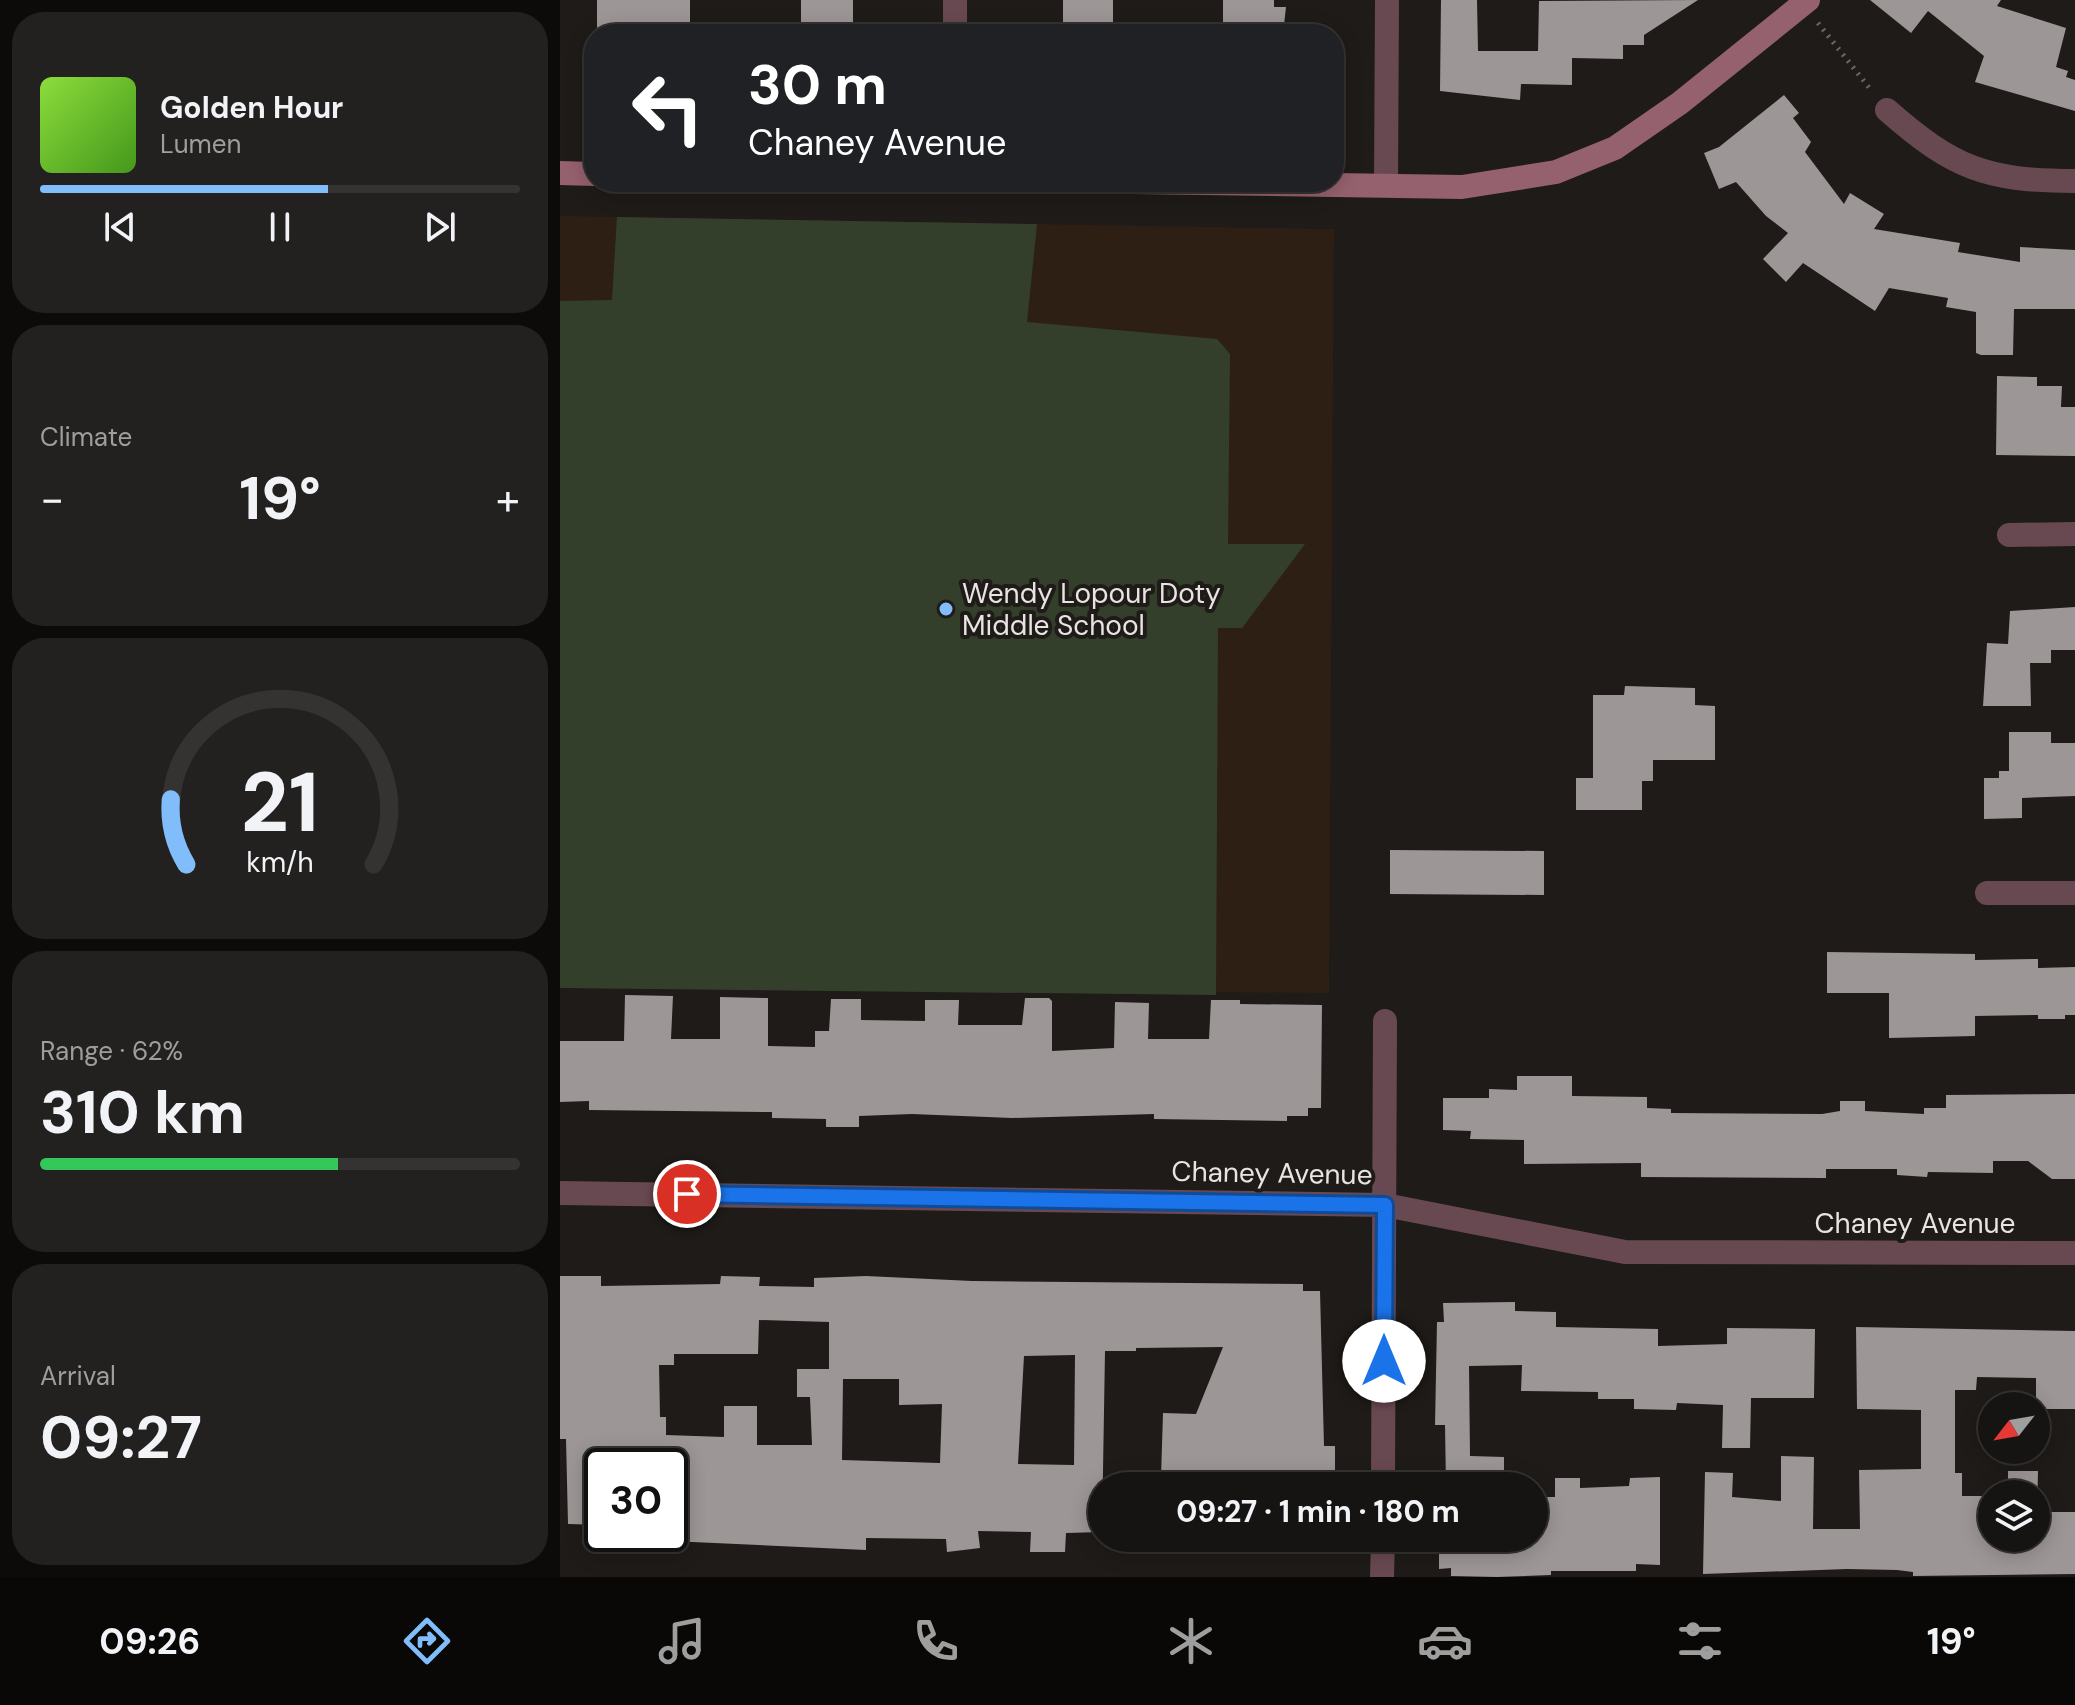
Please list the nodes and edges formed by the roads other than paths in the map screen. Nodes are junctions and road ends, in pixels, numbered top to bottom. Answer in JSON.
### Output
{"nodes":[{"id":1,"x":955,"y":0,"type":"edge"},
{"id":2,"x":1387,"y":0,"type":"edge"},
{"id":3,"x":1805,"y":2,"type":"edge"},
{"id":4,"x":955,"y":24,"type":"edge"},
{"id":5,"x":1887,"y":110,"type":"road end"},
{"id":6,"x":560,"y":173,"type":"edge"},
{"id":7,"x":584,"y":174,"type":"edge"},
{"id":8,"x":2075,"y":181,"type":"edge"},
{"id":9,"x":1344,"y":184,"type":"edge"},
{"id":10,"x":1386,"y":185,"type":"junction"},
{"id":11,"x":2075,"y":534,"type":"edge"},
{"id":12,"x":2009,"y":535,"type":"dead end"},
{"id":13,"x":1987,"y":893,"type":"dead end"},
{"id":14,"x":2075,"y":893,"type":"edge"},
{"id":15,"x":1385,"y":1021,"type":"dead end"},
{"id":16,"x":560,"y":1193,"type":"edge"},
{"id":17,"x":1385,"y":1205,"type":"junction"},
{"id":18,"x":2075,"y":1253,"type":"edge"},
{"id":19,"x":1383,"y":1472,"type":"edge"},
{"id":20,"x":1383,"y":1552,"type":"edge"},
{"id":21,"x":1382,"y":1577,"type":"edge"}],
"edges":[{"from":1,"to":4,"type":"street"},
{"from":2,"to":10,"type":"street"},
{"from":3,"to":10,"type":"street"},
{"from":5,"to":8,"type":"street"},
{"from":6,"to":7,"type":"street"},
{"from":9,"to":10,"type":"street"},
{"from":11,"to":12,"type":"street"},
{"from":13,"to":14,"type":"street"},
{"from":15,"to":17,"type":"street"},
{"from":16,"to":17,"type":"street","name":"Chaney Avenue"},
{"from":17,"to":18,"type":"street","name":"Chaney Avenue"},
{"from":17,"to":19,"type":"street"},
{"from":20,"to":21,"type":"street"}]}
